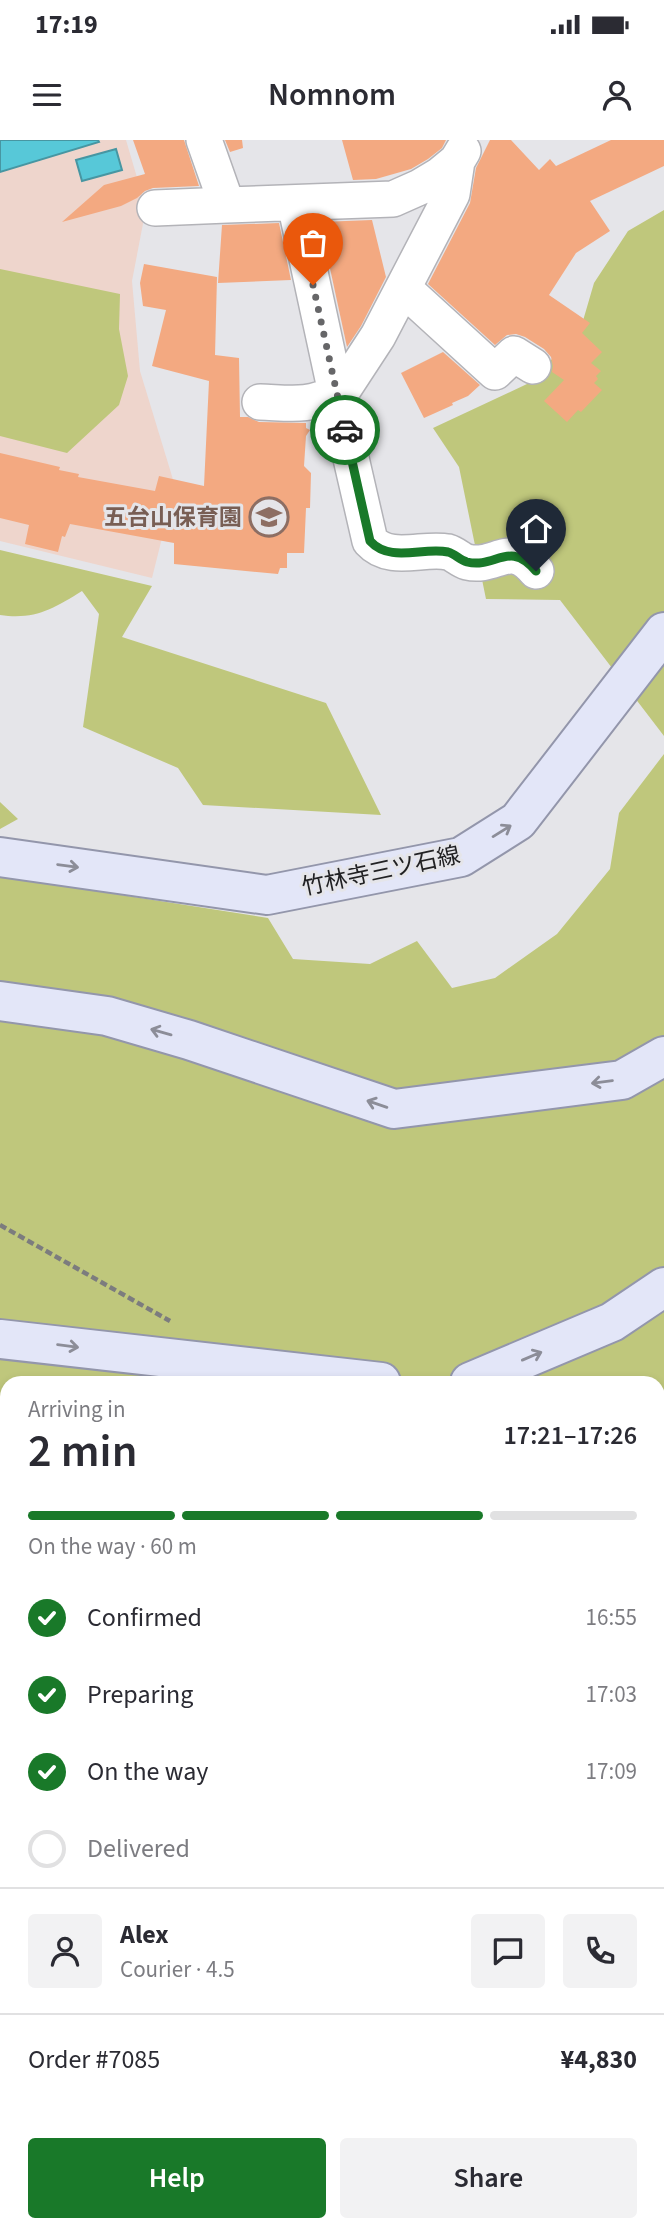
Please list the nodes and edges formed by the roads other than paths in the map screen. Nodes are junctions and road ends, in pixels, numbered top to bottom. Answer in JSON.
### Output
{"nodes":[{"id":1,"x":204,"y":140,"type":"edge"},
{"id":2,"x":463,"y":150,"type":"edge"},
{"id":3,"x":295,"y":203,"type":"junction"},
{"id":4,"x":227,"y":205,"type":"junction"},
{"id":5,"x":155,"y":208,"type":"dead end"},
{"id":6,"x":403,"y":288,"type":"junction"},
{"id":7,"x":533,"y":366,"type":"dead end"},
{"id":8,"x":336,"y":393,"type":"junction"},
{"id":9,"x":260,"y":402,"type":"dead end"},
{"id":10,"x":536,"y":571,"type":"dead end"},
{"id":11,"x":664,"y":632,"type":"edge"},
{"id":12,"x":0,"y":857,"type":"edge"},
{"id":13,"x":0,"y":1001,"type":"edge"},
{"id":14,"x":664,"y":1056,"type":"edge"},
{"id":15,"x":664,"y":1287,"type":"edge"},
{"id":16,"x":0,"y":1339,"type":"edge"},
{"id":17,"x":328,"y":1376,"type":"edge"},
{"id":18,"x":484,"y":1376,"type":"edge"}],
"edges":[{"from":1,"to":4,"type":"street"},
{"from":2,"to":3,"type":"street"},
{"from":2,"to":6,"type":"street"},
{"from":3,"to":4,"type":"street"},
{"from":3,"to":8,"type":"street"},
{"from":4,"to":5,"type":"street"},
{"from":6,"to":7,"type":"street"},
{"from":6,"to":8,"type":"street"},
{"from":8,"to":9,"type":"street"},
{"from":8,"to":10,"type":"street"},
{"from":12,"to":11,"type":"main road","name":"竹林寺三ツ石線","one_way":true},
{"from":14,"to":13,"type":"main road","one_way":true},
{"from":18,"to":15,"type":"main road","one_way":true},
{"from":16,"to":17,"type":"main road","one_way":true}]}
